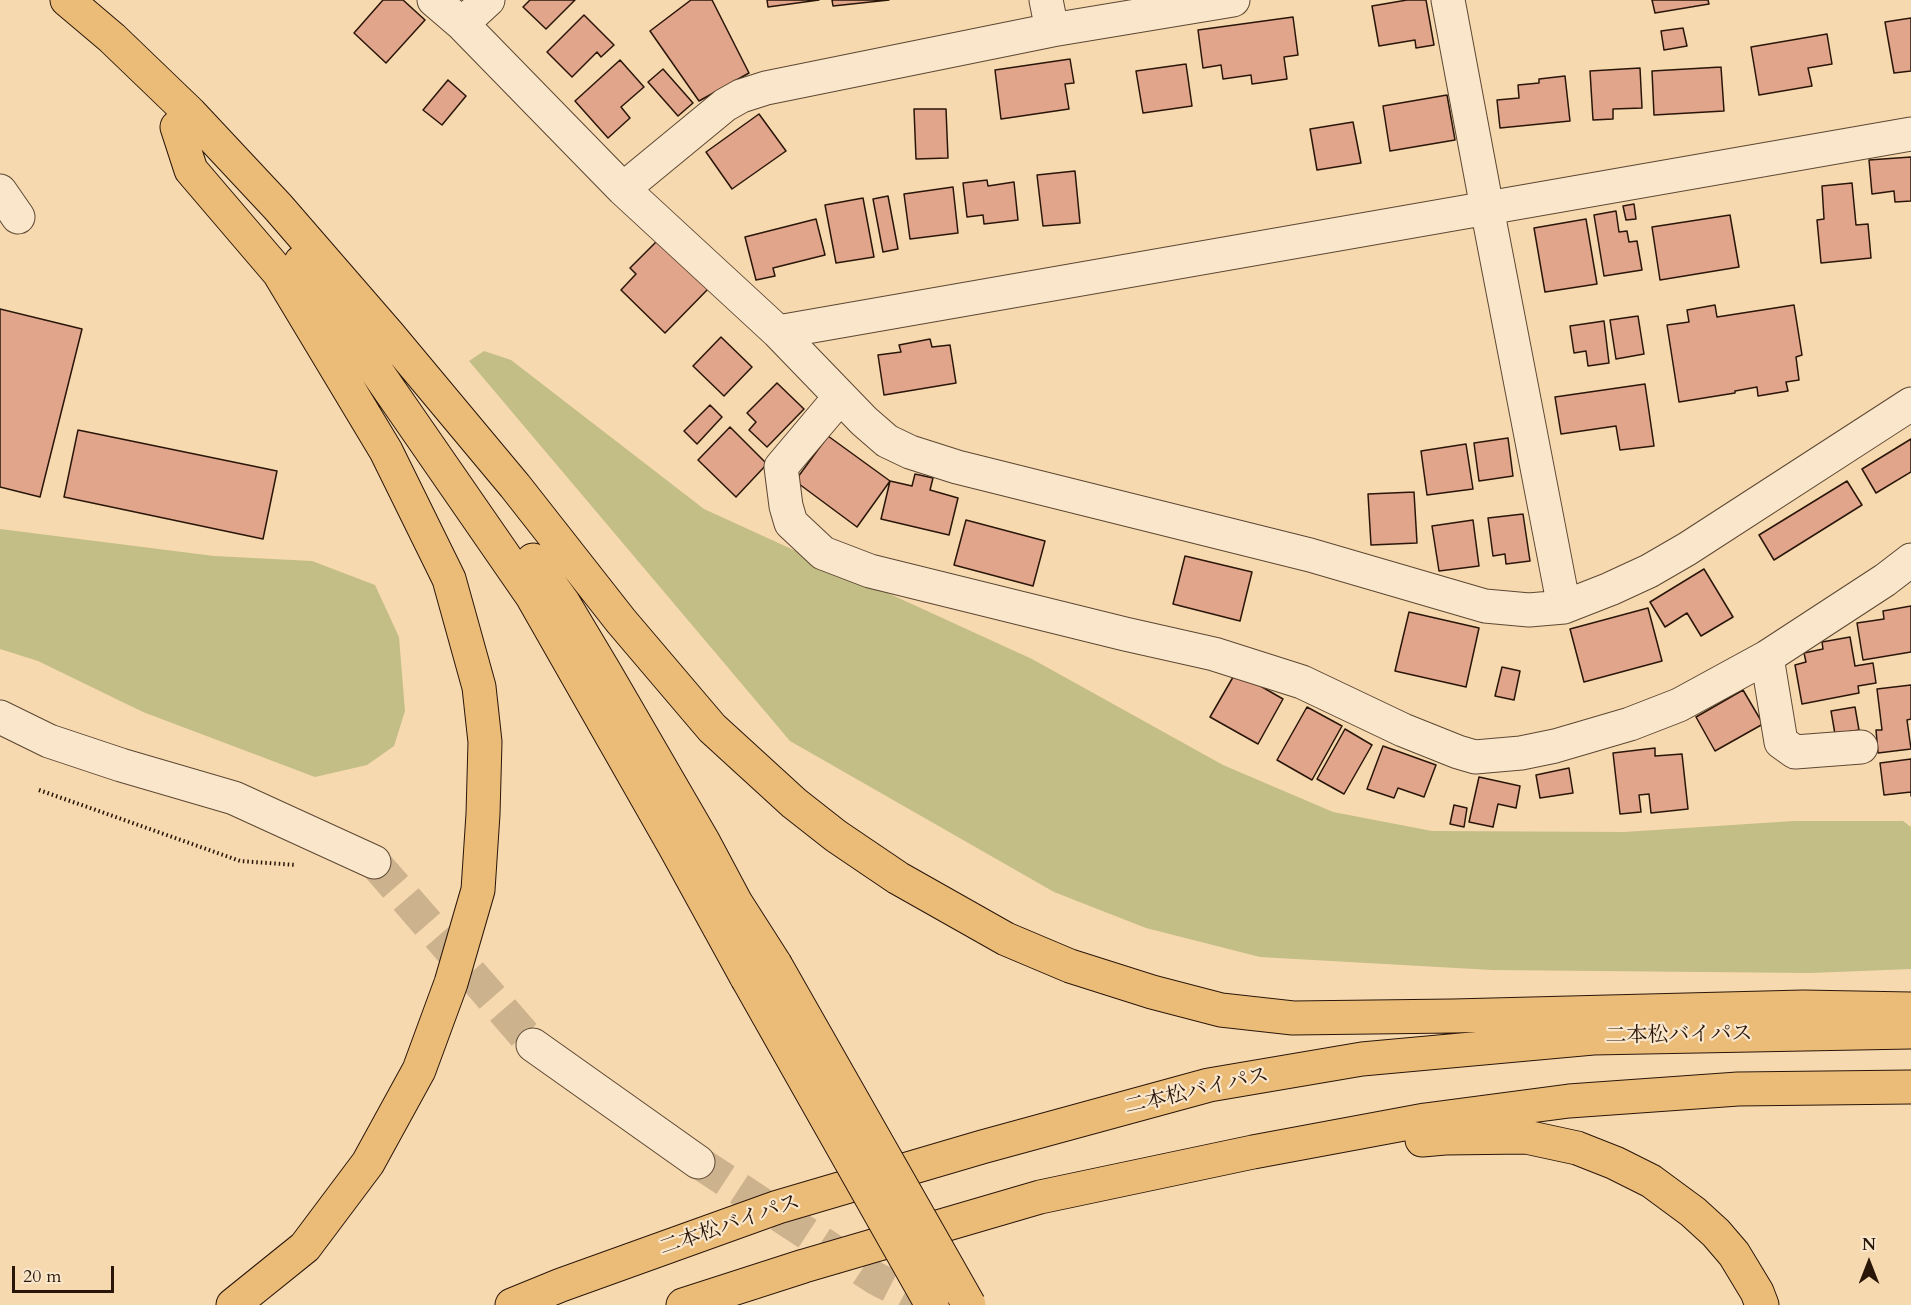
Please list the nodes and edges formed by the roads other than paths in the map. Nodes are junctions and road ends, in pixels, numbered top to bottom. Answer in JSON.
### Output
{"nodes":[{"id":1,"x":53,"y":0,"type":"edge"},
{"id":2,"x":67,"y":0,"type":"edge"},
{"id":3,"x":434,"y":0,"type":"edge"},
{"id":4,"x":488,"y":0,"type":"edge"},
{"id":5,"x":1233,"y":0,"type":"edge"},
{"id":6,"x":1448,"y":0,"type":"edge"},
{"id":7,"x":1049,"y":15,"type":"edge"},
{"id":8,"x":462,"y":24,"type":"junction"},
{"id":9,"x":177,"y":127,"type":"junction"},
{"id":10,"x":1911,"y":134,"type":"edge"},
{"id":11,"x":623,"y":189,"type":"junction"},
{"id":12,"x":1487,"y":208,"type":"junction"},
{"id":13,"x":318,"y":252,"type":"junction"},
{"id":14,"x":778,"y":332,"type":"junction"},
{"id":15,"x":840,"y":397,"type":"junction"},
{"id":16,"x":1911,"y":404,"type":"edge"},
{"id":17,"x":1911,"y":560,"type":"edge"},
{"id":18,"x":1564,"y":607,"type":"junction"},
{"id":19,"x":1767,"y":657,"type":"junction"},
{"id":20,"x":0,"y":717,"type":"edge"},
{"id":21,"x":1861,"y":747,"type":"dead end"},
{"id":22,"x":374,"y":862,"type":"tunnel mouth"},
{"id":23,"x":761,"y":971,"type":"junction"},
{"id":24,"x":1911,"y":1009,"type":"edge"},
{"id":25,"x":1911,"y":1032,"type":"edge"},
{"id":26,"x":533,"y":1045,"type":"tunnel mouth"},
{"id":27,"x":1911,"y":1087,"type":"edge"},
{"id":28,"x":1253,"y":1152,"type":"junction"},
{"id":29,"x":698,"y":1162,"type":"tunnel mouth"},
{"id":30,"x":233,"y":1305,"type":"edge"},
{"id":31,"x":512,"y":1305,"type":"edge"},
{"id":32,"x":683,"y":1305,"type":"edge"},
{"id":33,"x":932,"y":1305,"type":"edge"},
{"id":34,"x":969,"y":1305,"type":"edge"},
{"id":35,"x":1761,"y":1305,"type":"edge"}],
"edges":[{"from":1,"to":9,"type":"highway"},
{"from":2,"to":13,"type":"highway"},
{"from":3,"to":8,"type":"street"},
{"from":4,"to":8,"type":"street"},
{"from":5,"to":7,"type":"street"},
{"from":6,"to":12,"type":"street"},
{"from":7,"to":11,"type":"street"},
{"from":8,"to":11,"type":"street"},
{"from":9,"to":23,"type":"highway"},
{"from":9,"to":30,"type":"highway"},
{"from":10,"to":12,"type":"street"},
{"from":11,"to":14,"type":"street"},
{"from":12,"to":14,"type":"street"},
{"from":12,"to":18,"type":"street"},
{"from":13,"to":23,"type":"highway"},
{"from":13,"to":24,"type":"highway"},
{"from":14,"to":15,"type":"street"},
{"from":15,"to":18,"type":"street"},
{"from":15,"to":19,"type":"street"},
{"from":16,"to":18,"type":"street"},
{"from":17,"to":19,"type":"street"},
{"from":19,"to":21,"type":"street"},
{"from":20,"to":22,"type":"street"},
{"from":23,"to":33,"type":"highway","bridge":true},
{"from":23,"to":34,"type":"highway","bridge":true},
{"from":25,"to":31,"type":"highway","name":"二本松バイパス"},
{"from":26,"to":29,"type":"street"},
{"from":27,"to":28,"type":"highway"},
{"from":28,"to":32,"type":"highway"},
{"from":28,"to":35,"type":"highway"}]}
